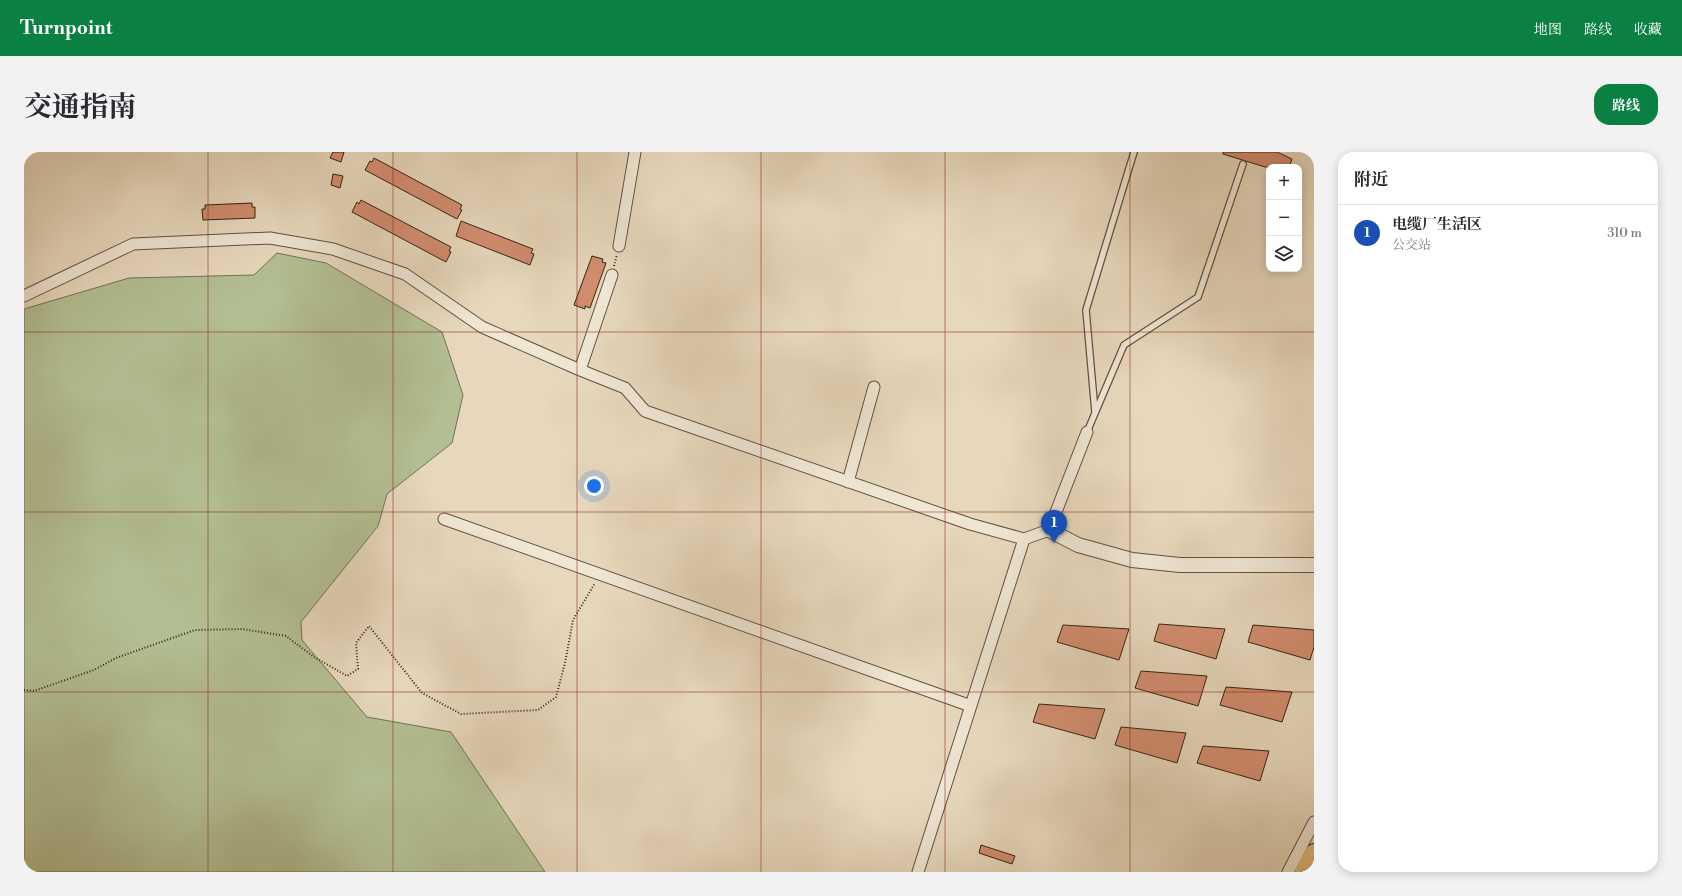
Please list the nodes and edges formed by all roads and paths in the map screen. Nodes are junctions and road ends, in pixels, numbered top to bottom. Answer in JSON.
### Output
{"nodes":[{"id":1,"x":635,"y":152,"type":"edge"},
{"id":2,"x":1134,"y":152,"type":"edge"},
{"id":3,"x":1243,"y":164,"type":"dead end"},
{"id":4,"x":619,"y":246,"type":"joint"},
{"id":5,"x":612,"y":275,"type":"joint"},
{"id":6,"x":24,"y":296,"type":"edge"},
{"id":7,"x":580,"y":370,"type":"junction"},
{"id":8,"x":874,"y":387,"type":"dead end"},
{"id":9,"x":1095,"y":414,"type":"junction"},
{"id":10,"x":1087,"y":432,"type":"joint"},
{"id":11,"x":848,"y":482,"type":"junction"},
{"id":12,"x":444,"y":519,"type":"dead end"},
{"id":13,"x":1049,"y":530,"type":"junction"},
{"id":14,"x":1024,"y":539,"type":"junction"},
{"id":15,"x":1314,"y":565,"type":"edge"},
{"id":16,"x":600,"y":574,"type":"junction"},
{"id":17,"x":24,"y":690,"type":"edge"},
{"id":18,"x":971,"y":706,"type":"junction"},
{"id":19,"x":1314,"y":822,"type":"edge"},
{"id":20,"x":1314,"y":853,"type":"edge"},
{"id":21,"x":918,"y":872,"type":"edge"},
{"id":22,"x":1288,"y":872,"type":"edge"},
{"id":23,"x":1304,"y":872,"type":"edge"}],
"edges":[{"from":1,"to":4,"type":"street"},
{"from":2,"to":9,"type":"lane"},
{"from":3,"to":9,"type":"lane"},
{"from":4,"to":5,"type":"path"},
{"from":5,"to":7,"type":"street"},
{"from":6,"to":7,"type":"street"},
{"from":7,"to":11,"type":"street"},
{"from":8,"to":11,"type":"street"},
{"from":9,"to":10,"type":"lane"},
{"from":10,"to":13,"type":"street"},
{"from":11,"to":14,"type":"street"},
{"from":12,"to":16,"type":"street"},
{"from":13,"to":14,"type":"street"},
{"from":13,"to":15,"type":"street"},
{"from":14,"to":18,"type":"street"},
{"from":16,"to":17,"type":"path"},
{"from":16,"to":18,"type":"street"},
{"from":18,"to":21,"type":"street"},
{"from":19,"to":22,"type":"street"},
{"from":20,"to":23,"type":"main road"}]}
